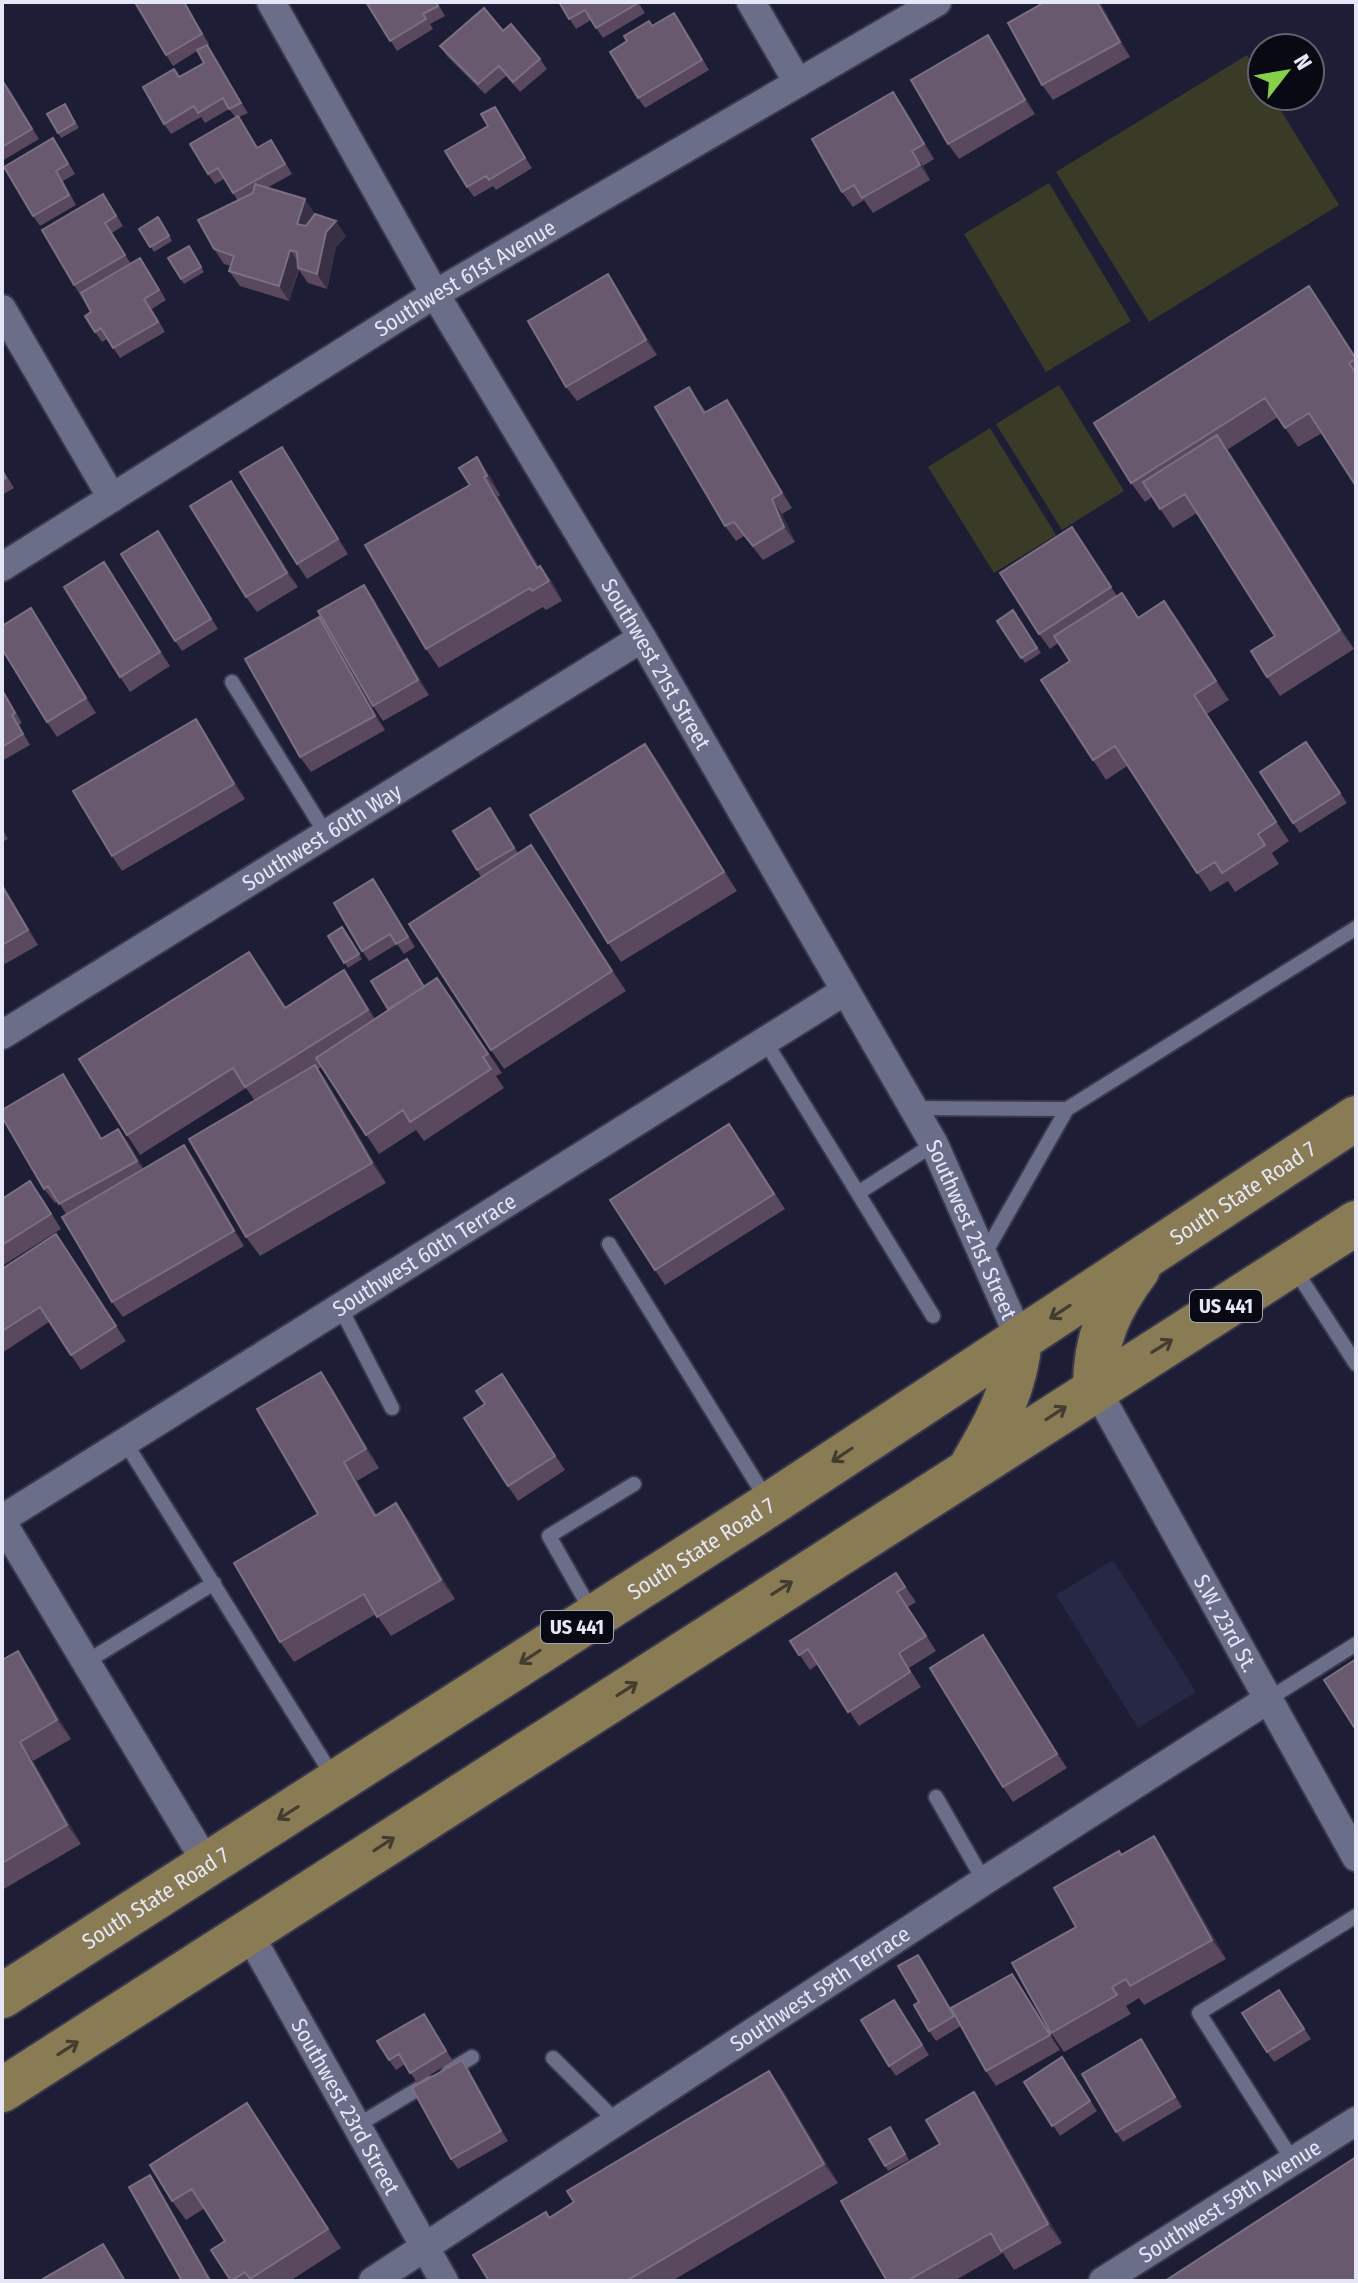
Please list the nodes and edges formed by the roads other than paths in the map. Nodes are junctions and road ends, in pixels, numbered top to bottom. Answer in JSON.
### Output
{"nodes":[{"id":1,"x":271,"y":2,"type":"edge"},
{"id":2,"x":751,"y":2,"type":"edge"},
{"id":3,"x":937,"y":2,"type":"edge"},
{"id":4,"x":798,"y":83,"type":"junction"},
{"id":5,"x":435,"y":294,"type":"junction"},
{"id":6,"x":2,"y":309,"type":"edge"},
{"id":7,"x":112,"y":498,"type":"junction"},
{"id":8,"x":2,"y":567,"type":"edge"},
{"id":9,"x":642,"y":638,"type":"junction"},
{"id":10,"x":232,"y":682,"type":"dead end"},
{"id":11,"x":326,"y":834,"type":"junction"},
{"id":12,"x":1356,"y":928,"type":"edge"},
{"id":13,"x":845,"y":991,"type":"junction"},
{"id":14,"x":2,"y":1035,"type":"edge"},
{"id":15,"x":765,"y":1041,"type":"junction"},
{"id":16,"x":912,"y":1108,"type":"junction"},
{"id":17,"x":1067,"y":1109,"type":"junction"},
{"id":18,"x":1356,"y":1118,"type":"edge"},
{"id":19,"x":934,"y":1144,"type":"junction"},
{"id":20,"x":858,"y":1193,"type":"junction"},
{"id":21,"x":1356,"y":1223,"type":"edge"},
{"id":22,"x":609,"y":1244,"type":"dead end"},
{"id":23,"x":1148,"y":1254,"type":"junction"},
{"id":24,"x":983,"y":1255,"type":"junction"},
{"id":25,"x":1292,"y":1265,"type":"junction"},
{"id":26,"x":340,"y":1307,"type":"junction"},
{"id":27,"x":933,"y":1316,"type":"dead end"},
{"id":28,"x":1020,"y":1339,"type":"junction"},
{"id":29,"x":1356,"y":1364,"type":"edge"},
{"id":30,"x":1095,"y":1387,"type":"junction"},
{"id":31,"x":392,"y":1408,"type":"dead end"},
{"id":32,"x":125,"y":1442,"type":"junction"},
{"id":33,"x":969,"y":1469,"type":"junction"},
{"id":34,"x":634,"y":1484,"type":"dead end"},
{"id":35,"x":770,"y":1504,"type":"junction"},
{"id":36,"x":2,"y":1521,"type":"edge"},
{"id":37,"x":214,"y":1583,"type":"junction"},
{"id":38,"x":595,"y":1616,"type":"junction"},
{"id":39,"x":1356,"y":1644,"type":"edge"},
{"id":40,"x":86,"y":1662,"type":"junction"},
{"id":41,"x":1267,"y":1700,"type":"junction"},
{"id":42,"x":337,"y":1782,"type":"junction"},
{"id":43,"x":936,"y":1797,"type":"dead end"},
{"id":44,"x":1356,"y":1857,"type":"edge"},
{"id":45,"x":207,"y":1864,"type":"junction"},
{"id":46,"x":984,"y":1881,"type":"junction"},
{"id":47,"x":1356,"y":1916,"type":"edge"},
{"id":48,"x":248,"y":1932,"type":"junction"},
{"id":49,"x":2,"y":1996,"type":"edge"},
{"id":50,"x":472,"y":2057,"type":"dead end"},
{"id":51,"x":553,"y":2058,"type":"dead end"},
{"id":52,"x":2,"y":2090,"type":"edge"},
{"id":53,"x":1356,"y":2121,"type":"edge"},
{"id":54,"x":617,"y":2122,"type":"junction"},
{"id":55,"x":356,"y":2126,"type":"junction"},
{"id":56,"x":1293,"y":2161,"type":"junction"},
{"id":57,"x":425,"y":2248,"type":"junction"},
{"id":58,"x":373,"y":2281,"type":"edge"},
{"id":59,"x":444,"y":2281,"type":"edge"},
{"id":60,"x":1103,"y":2281,"type":"edge"}],
"edges":[{"from":1,"to":5,"type":"street","name":"Southwest 21st Street"},
{"from":2,"to":4,"type":"street"},
{"from":3,"to":4,"type":"street","name":"Southwest 61st Avenue"},
{"from":4,"to":5,"type":"street","name":"Southwest 61st Avenue"},
{"from":5,"to":7,"type":"street","name":"Southwest 61st Avenue"},
{"from":5,"to":9,"type":"street","name":"Southwest 21st Street"},
{"from":6,"to":7,"type":"street"},
{"from":7,"to":8,"type":"street","name":"Southwest 61st Avenue"},
{"from":9,"to":11,"type":"street","name":"Southwest 60th Way"},
{"from":9,"to":13,"type":"street","name":"Southwest 21st Street"},
{"from":10,"to":11,"type":"lane"},
{"from":11,"to":14,"type":"street","name":"Southwest 60th Way"},
{"from":12,"to":17,"type":"lane"},
{"from":13,"to":15,"type":"street","name":"Southwest 60th Terrace"},
{"from":13,"to":16,"type":"street","name":"Southwest 21st Street"},
{"from":15,"to":20,"type":"lane"},
{"from":15,"to":26,"type":"street","name":"Southwest 60th Terrace"},
{"from":16,"to":17,"type":"lane"},
{"from":16,"to":19,"type":"street","name":"Southwest 21st Street"},
{"from":17,"to":24,"type":"lane"},
{"from":18,"to":23,"type":"main road","name":"South State Road 7","number":"US 441"},
{"from":19,"to":20,"type":"lane"},
{"from":19,"to":24,"type":"street","name":"Southwest 21st Street"},
{"from":20,"to":27,"type":"lane"},
{"from":21,"to":25,"type":"main road","number":"US 441"},
{"from":22,"to":35,"type":"lane"},
{"from":23,"to":28,"type":"main road","name":"South State Road 7","number":"US 441","one_way":true},
{"from":23,"to":30,"type":"main road"},
{"from":24,"to":28,"type":"street","name":"Southwest 21st Street"},
{"from":25,"to":29,"type":"lane"},
{"from":30,"to":25,"type":"main road","number":"US 441","one_way":true},
{"from":26,"to":31,"type":"lane"},
{"from":26,"to":32,"type":"street","name":"Southwest 60th Terrace"},
{"from":28,"to":33,"type":"main road"},
{"from":28,"to":35,"type":"main road","name":"South State Road 7","number":"US 441","one_way":true},
{"from":33,"to":30,"type":"main road","number":"US 441","one_way":true},
{"from":30,"to":41,"type":"street","name":"S.W. 23rd St."},
{"from":32,"to":36,"type":"street","name":"Southwest 60th Terrace"},
{"from":32,"to":37,"type":"lane"},
{"from":48,"to":33,"type":"main road","number":"US 441","one_way":true},
{"from":34,"to":38,"type":"lane"},
{"from":35,"to":38,"type":"main road","name":"South State Road 7","number":"US 441"},
{"from":36,"to":40,"type":"street"},
{"from":37,"to":40,"type":"lane"},
{"from":37,"to":42,"type":"lane"},
{"from":38,"to":42,"type":"main road","name":"South State Road 7","number":"US 441","one_way":true},
{"from":39,"to":41,"type":"lane"},
{"from":40,"to":45,"type":"street"},
{"from":41,"to":44,"type":"street","name":"S.W. 23rd St."},
{"from":41,"to":46,"type":"street","name":"Southwest 59th Terrace"},
{"from":42,"to":45,"type":"main road","name":"South State Road 7","number":"US 441","one_way":true},
{"from":43,"to":46,"type":"lane"},
{"from":45,"to":49,"type":"main road","name":"South State Road 7","number":"US 441"},
{"from":46,"to":54,"type":"street","name":"Southwest 59th Terrace"},
{"from":47,"to":56,"type":"lane"},
{"from":52,"to":48,"type":"main road","number":"US 441","one_way":true},
{"from":48,"to":55,"type":"street","name":"Southwest 23rd Street"},
{"from":50,"to":55,"type":"lane"},
{"from":51,"to":54,"type":"lane"},
{"from":53,"to":56,"type":"street","name":"Southwest 59th Avenue"},
{"from":54,"to":57,"type":"street","name":"Southwest 59th Terrace"},
{"from":55,"to":57,"type":"street","name":"Southwest 23rd Street"},
{"from":56,"to":60,"type":"street","name":"Southwest 59th Avenue"},
{"from":57,"to":58,"type":"street","name":"Southwest 59th Terrace"},
{"from":57,"to":59,"type":"street","name":"Southwest 23rd Street"}]}
